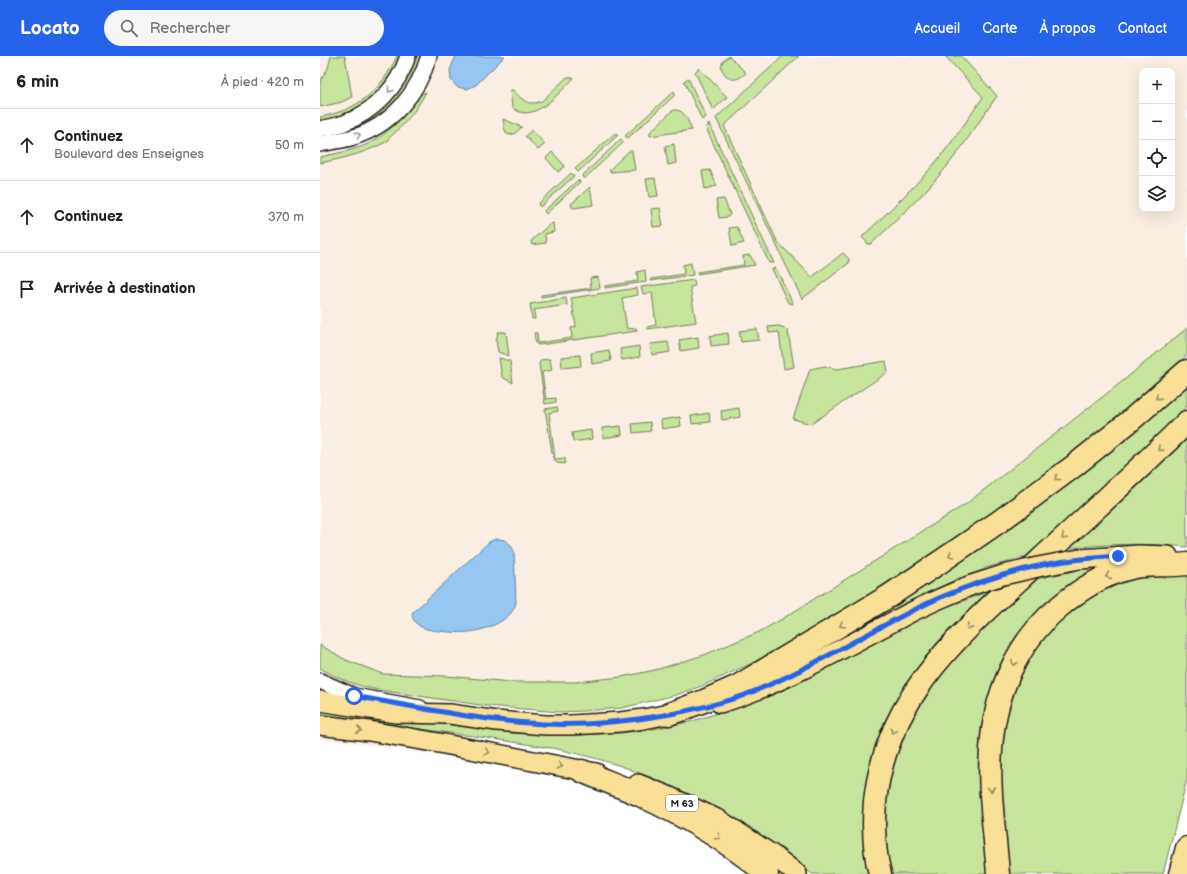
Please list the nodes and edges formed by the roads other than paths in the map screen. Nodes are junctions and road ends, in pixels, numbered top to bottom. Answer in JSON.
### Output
{"nodes":[{"id":1,"x":408,"y":56,"type":"edge"},
{"id":2,"x":429,"y":56,"type":"edge"},
{"id":3,"x":320,"y":129,"type":"edge"},
{"id":4,"x":341,"y":140,"type":"junction"},
{"id":5,"x":320,"y":144,"type":"edge"},
{"id":6,"x":320,"y":152,"type":"edge"},
{"id":7,"x":1187,"y":371,"type":"edge"},
{"id":8,"x":1187,"y":422,"type":"edge"},
{"id":9,"x":1187,"y":557,"type":"edge"},
{"id":10,"x":1187,"y":564,"type":"edge"},
{"id":11,"x":320,"y":681,"type":"edge"},
{"id":12,"x":320,"y":701,"type":"edge"},
{"id":13,"x":450,"y":714,"type":"junction"},
{"id":14,"x":669,"y":714,"type":"junction"},
{"id":15,"x":320,"y":725,"type":"edge"},
{"id":16,"x":582,"y":771,"type":"junction"},
{"id":17,"x":1187,"y":848,"type":"edge"},
{"id":18,"x":767,"y":874,"type":"edge"},
{"id":19,"x":796,"y":874,"type":"edge"},
{"id":20,"x":880,"y":874,"type":"edge"},
{"id":21,"x":998,"y":874,"type":"edge"},
{"id":22,"x":1180,"y":874,"type":"edge"}],
"edges":[{"from":1,"to":3,"type":"street","one_way":true},
{"from":4,"to":2,"type":"street","one_way":true},
{"from":4,"to":5,"type":"street"},
{"from":4,"to":6,"type":"street"},
{"from":7,"to":14,"type":"highway","one_way":true},
{"from":8,"to":20,"type":"highway","one_way":true},
{"from":9,"to":14,"type":"main road","bridge":true},
{"from":10,"to":21,"type":"highway","one_way":true},
{"from":11,"to":13,"type":"street"},
{"from":12,"to":13,"type":"main road"},
{"from":13,"to":14,"type":"main road"},
{"from":15,"to":16,"type":"main road","number":"M 63","one_way":true},
{"from":16,"to":18,"type":"highway","one_way":true},
{"from":16,"to":19,"type":"main road","number":"M 63"},
{"from":17,"to":22,"type":"highway"}]}
